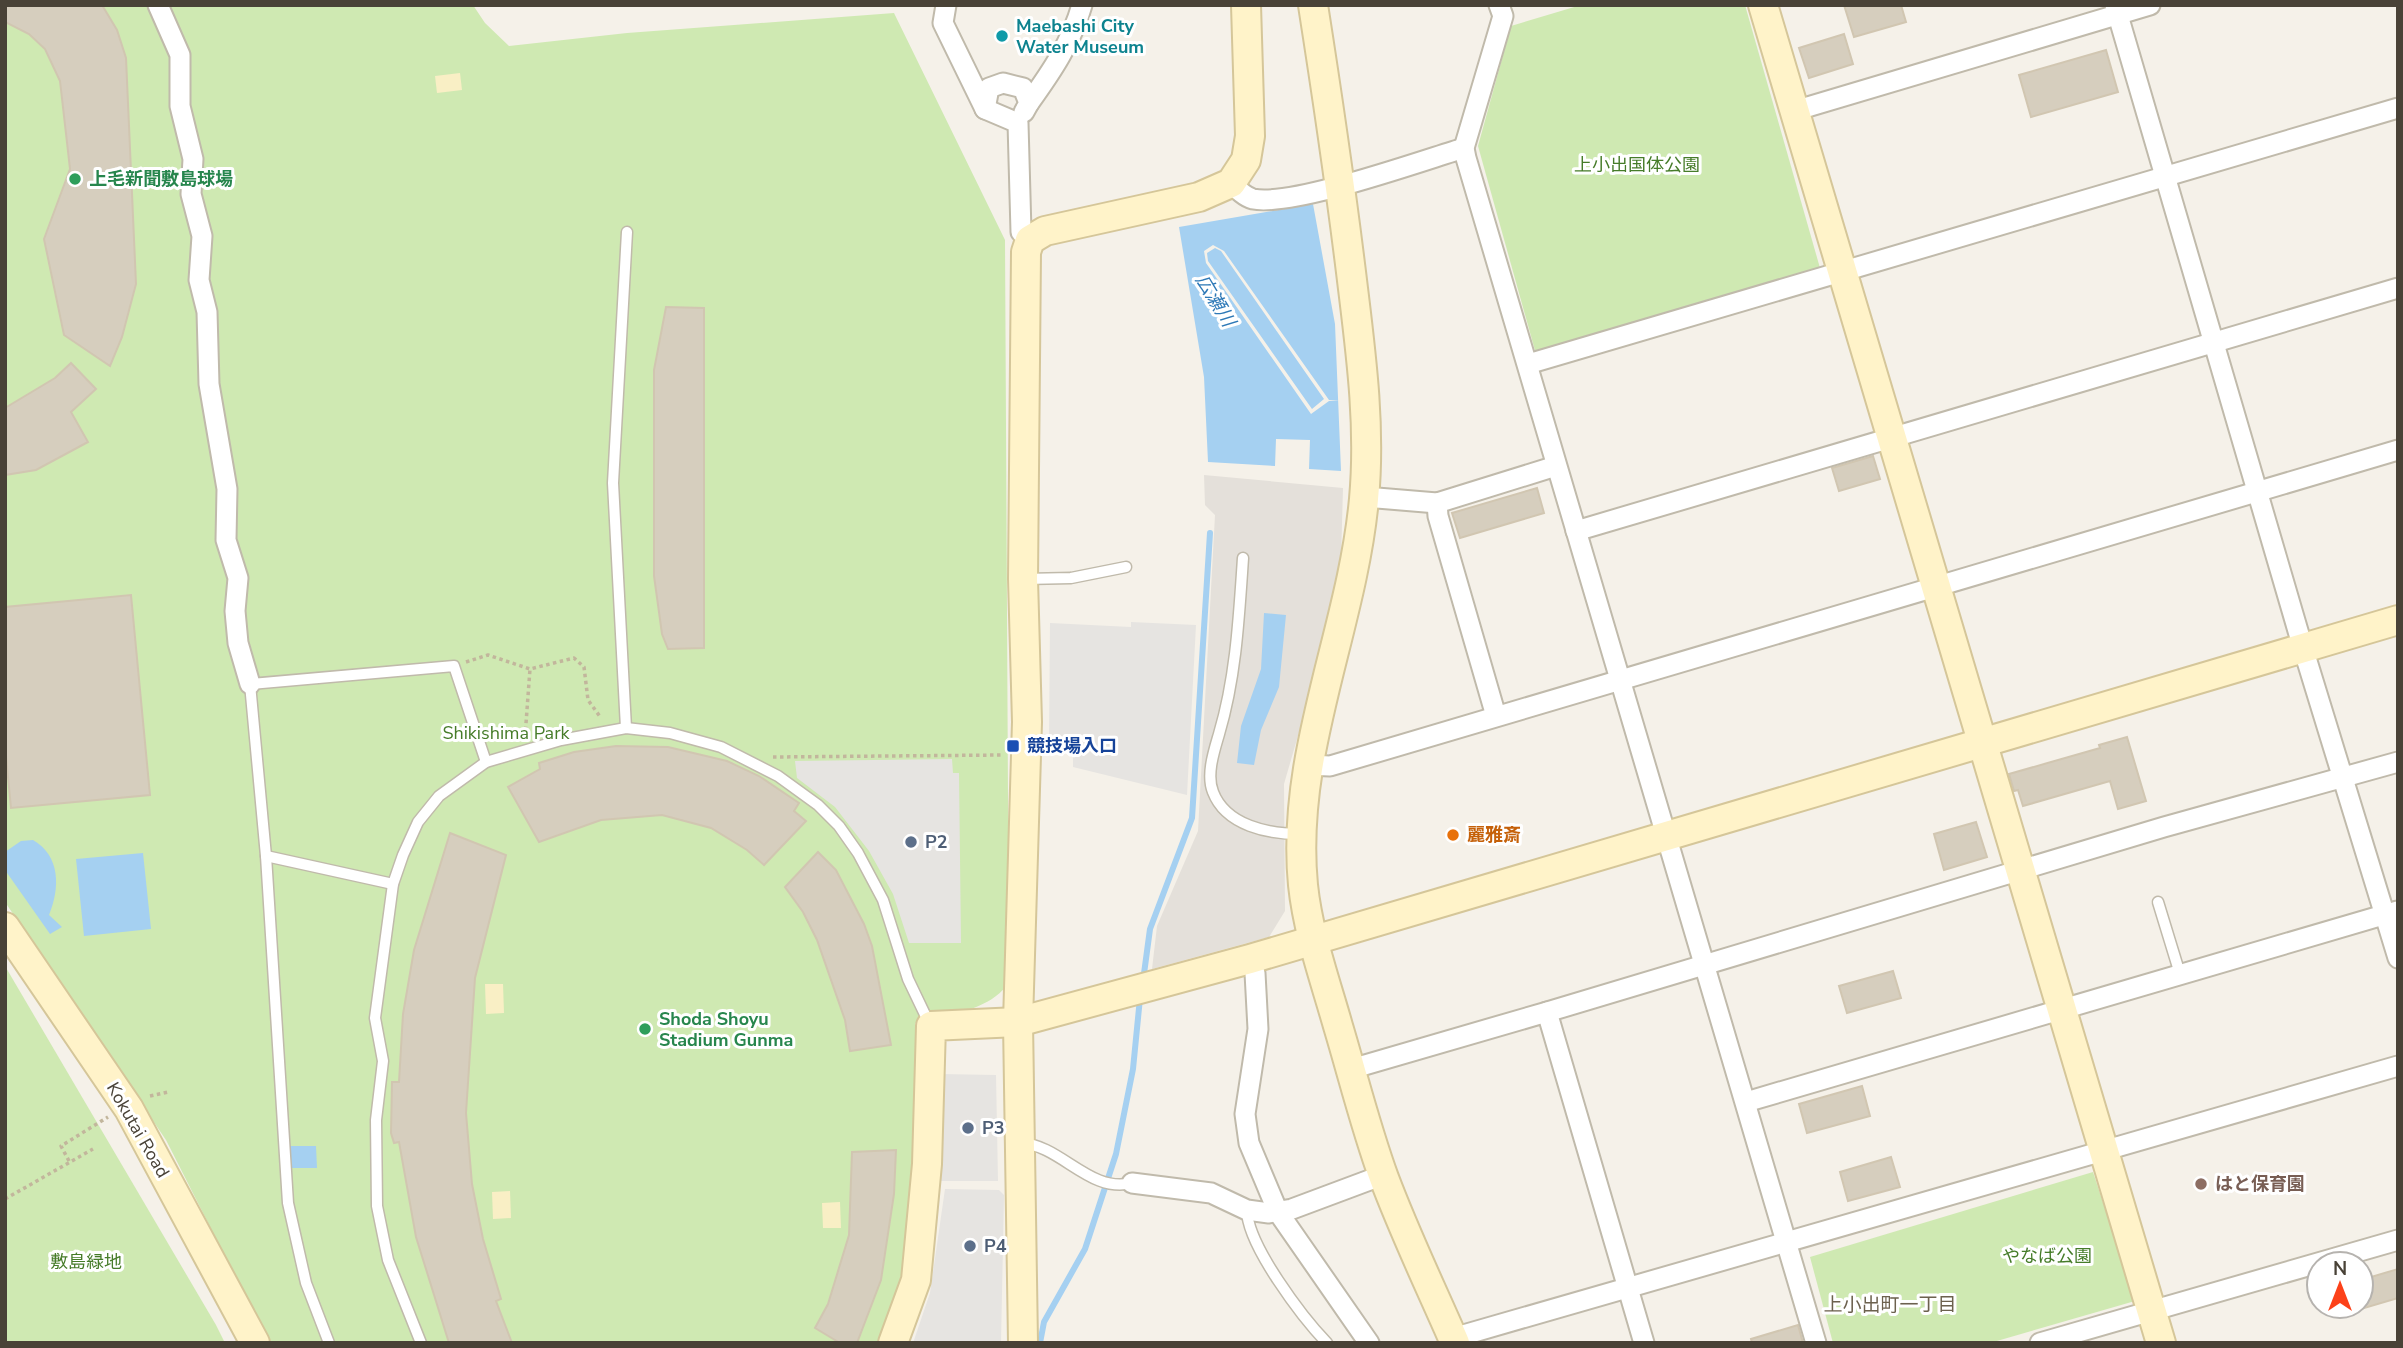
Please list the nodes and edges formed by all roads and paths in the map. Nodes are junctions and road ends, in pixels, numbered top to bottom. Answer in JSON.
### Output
{"nodes":[{"id":1,"x":158,"y":5,"type":"edge"},
{"id":2,"x":946,"y":5,"type":"edge"},
{"id":3,"x":1082,"y":5,"type":"edge"},
{"id":4,"x":1246,"y":5,"type":"edge"},
{"id":5,"x":1313,"y":5,"type":"edge"},
{"id":6,"x":1763,"y":5,"type":"edge"},
{"id":7,"x":2150,"y":5,"type":"edge"},
{"id":8,"x":1506,"y":9,"type":"edge"},
{"id":9,"x":2116,"y":10,"type":"edge"},
{"id":10,"x":1029,"y":103,"type":"junction"},
{"id":11,"x":2398,"y":107,"type":"edge"},
{"id":12,"x":985,"y":109,"type":"junction"},
{"id":13,"x":1794,"y":111,"type":"junction"},
{"id":14,"x":1018,"y":123,"type":"junction"},
{"id":15,"x":1464,"y":148,"type":"junction"},
{"id":16,"x":2164,"y":177,"type":"junction"},
{"id":17,"x":1231,"y":183,"type":"junction"},
{"id":18,"x":1341,"y":184,"type":"junction"},
{"id":19,"x":628,"y":232,"type":"dead end"},
{"id":20,"x":1021,"y":232,"type":"dead end"},
{"id":21,"x":1842,"y":271,"type":"junction"},
{"id":22,"x":2398,"y":288,"type":"edge"},
{"id":23,"x":2213,"y":342,"type":"junction"},
{"id":24,"x":1528,"y":364,"type":"junction"},
{"id":25,"x":1891,"y":439,"type":"junction"},
{"id":26,"x":2398,"y":450,"type":"edge"},
{"id":27,"x":1556,"y":466,"type":"junction"},
{"id":28,"x":2257,"y":492,"type":"junction"},
{"id":29,"x":1365,"y":497,"type":"junction"},
{"id":30,"x":1437,"y":503,"type":"junction"},
{"id":31,"x":1576,"y":531,"type":"junction"},
{"id":32,"x":1243,"y":558,"type":"dead end"},
{"id":33,"x":1126,"y":567,"type":"dead end"},
{"id":34,"x":1023,"y":579,"type":"junction"},
{"id":35,"x":1934,"y":586,"type":"junction"},
{"id":36,"x":2398,"y":620,"type":"edge"},
{"id":37,"x":2303,"y":648,"type":"junction"},
{"id":38,"x":454,"y":666,"type":"junction"},
{"id":39,"x":530,"y":669,"type":"junction"},
{"id":40,"x":1621,"y":680,"type":"junction"},
{"id":41,"x":250,"y":684,"type":"junction"},
{"id":42,"x":1496,"y":716,"type":"junction"},
{"id":43,"x":626,"y":728,"type":"junction"},
{"id":44,"x":614,"y":730,"type":"junction"},
{"id":45,"x":1981,"y":744,"type":"junction"},
{"id":46,"x":525,"y":750,"type":"junction"},
{"id":47,"x":1005,"y":755,"type":"dead end"},
{"id":48,"x":486,"y":762,"type":"junction"},
{"id":49,"x":2398,"y":762,"type":"edge"},
{"id":50,"x":1307,"y":765,"type":"junction"},
{"id":51,"x":761,"y":767,"type":"junction"},
{"id":52,"x":2343,"y":778,"type":"junction"},
{"id":53,"x":1301,"y":834,"type":"junction"},
{"id":54,"x":1666,"y":837,"type":"junction"},
{"id":55,"x":266,"y":856,"type":"junction"},
{"id":56,"x":2019,"y":873,"type":"junction"},
{"id":57,"x":393,"y":884,"type":"junction"},
{"id":58,"x":2158,"y":902,"type":"dead end"},
{"id":59,"x":2391,"y":913,"type":"edge"},
{"id":60,"x":5,"y":927,"type":"edge"},
{"id":61,"x":1313,"y":939,"type":"junction"},
{"id":62,"x":2398,"y":958,"type":"edge"},
{"id":63,"x":1705,"y":966,"type":"junction"},
{"id":64,"x":1255,"y":973,"type":"dead end"},
{"id":65,"x":2180,"y":974,"type":"junction"},
{"id":66,"x":2060,"y":1009,"type":"junction"},
{"id":67,"x":1547,"y":1012,"type":"junction"},
{"id":68,"x":1018,"y":1023,"type":"junction"},
{"id":69,"x":931,"y":1027,"type":"junction"},
{"id":70,"x":2398,"y":1066,"type":"edge"},
{"id":71,"x":1351,"y":1069,"type":"junction"},
{"id":72,"x":168,"y":1092,"type":"dead end"},
{"id":73,"x":141,"y":1098,"type":"dead end"},
{"id":74,"x":1746,"y":1101,"type":"junction"},
{"id":75,"x":113,"y":1114,"type":"dead end"},
{"id":76,"x":1020,"y":1143,"type":"junction"},
{"id":77,"x":93,"y":1149,"type":"dead end"},
{"id":78,"x":2104,"y":1153,"type":"junction"},
{"id":79,"x":69,"y":1162,"type":"junction"},
{"id":80,"x":1383,"y":1175,"type":"junction"},
{"id":81,"x":1123,"y":1184,"type":"joint"},
{"id":82,"x":5,"y":1199,"type":"edge"},
{"id":83,"x":1247,"y":1210,"type":"junction"},
{"id":84,"x":1278,"y":1212,"type":"junction"},
{"id":85,"x":2398,"y":1240,"type":"edge"},
{"id":86,"x":1787,"y":1243,"type":"junction"},
{"id":87,"x":1628,"y":1288,"type":"junction"},
{"id":88,"x":2152,"y":1312,"type":"junction"},
{"id":89,"x":1454,"y":1341,"type":"edge"},
{"id":90,"x":255,"y":1343,"type":"edge"},
{"id":91,"x":329,"y":1343,"type":"edge"},
{"id":92,"x":421,"y":1343,"type":"edge"},
{"id":93,"x":893,"y":1343,"type":"edge"},
{"id":94,"x":1023,"y":1343,"type":"edge"},
{"id":95,"x":1327,"y":1343,"type":"edge"},
{"id":96,"x":1369,"y":1343,"type":"edge"},
{"id":97,"x":1644,"y":1343,"type":"edge"},
{"id":98,"x":1816,"y":1343,"type":"edge"},
{"id":99,"x":2040,"y":1343,"type":"edge"},
{"id":100,"x":2161,"y":1343,"type":"edge"}],
"edges":[{"from":1,"to":41,"type":"street"},
{"from":2,"to":12,"type":"street"},
{"from":3,"to":10,"type":"street"},
{"from":4,"to":17,"type":"street"},
{"from":5,"to":18,"type":"street"},
{"from":6,"to":13,"type":"street"},
{"from":7,"to":9,"type":"street"},
{"from":8,"to":15,"type":"street"},
{"from":9,"to":13,"type":"street"},
{"from":9,"to":16,"type":"street"},
{"from":10,"to":12,"type":"street"},
{"from":10,"to":14,"type":"street"},
{"from":11,"to":16,"type":"street"},
{"from":12,"to":14,"type":"street"},
{"from":13,"to":21,"type":"street"},
{"from":14,"to":20,"type":"street"},
{"from":15,"to":18,"type":"street"},
{"from":15,"to":24,"type":"street"},
{"from":16,"to":21,"type":"street"},
{"from":16,"to":23,"type":"street"},
{"from":17,"to":18,"type":"street"},
{"from":17,"to":34,"type":"street"},
{"from":18,"to":29,"type":"street"},
{"from":19,"to":43,"type":"lane"},
{"from":21,"to":24,"type":"street"},
{"from":21,"to":25,"type":"street"},
{"from":22,"to":23,"type":"street"},
{"from":23,"to":25,"type":"street"},
{"from":23,"to":28,"type":"street"},
{"from":24,"to":27,"type":"street"},
{"from":25,"to":31,"type":"street"},
{"from":25,"to":35,"type":"street"},
{"from":26,"to":28,"type":"street"},
{"from":27,"to":30,"type":"street"},
{"from":27,"to":31,"type":"street"},
{"from":28,"to":35,"type":"street"},
{"from":28,"to":37,"type":"street"},
{"from":29,"to":30,"type":"street"},
{"from":29,"to":50,"type":"street"},
{"from":30,"to":42,"type":"street"},
{"from":31,"to":40,"type":"street"},
{"from":32,"to":53,"type":"lane"},
{"from":33,"to":34,"type":"lane"},
{"from":34,"to":68,"type":"street"},
{"from":35,"to":40,"type":"street"},
{"from":35,"to":45,"type":"street"},
{"from":36,"to":37,"type":"street"},
{"from":37,"to":45,"type":"street"},
{"from":37,"to":52,"type":"street"},
{"from":38,"to":39,"type":"path"},
{"from":38,"to":41,"type":"lane"},
{"from":38,"to":48,"type":"lane"},
{"from":39,"to":44,"type":"path"},
{"from":39,"to":46,"type":"path"},
{"from":40,"to":42,"type":"street"},
{"from":40,"to":54,"type":"street"},
{"from":41,"to":55,"type":"lane"},
{"from":42,"to":50,"type":"street"},
{"from":43,"to":44,"type":"lane"},
{"from":43,"to":51,"type":"lane"},
{"from":44,"to":46,"type":"lane"},
{"from":45,"to":54,"type":"street"},
{"from":45,"to":56,"type":"street"},
{"from":46,"to":48,"type":"lane"},
{"from":47,"to":51,"type":"path"},
{"from":48,"to":57,"type":"lane"},
{"from":49,"to":52,"type":"street"},
{"from":50,"to":53,"type":"street"},
{"from":51,"to":69,"type":"lane"},
{"from":52,"to":56,"type":"street"},
{"from":52,"to":59,"type":"street"},
{"from":53,"to":61,"type":"street"},
{"from":54,"to":61,"type":"street"},
{"from":54,"to":63,"type":"street"},
{"from":55,"to":57,"type":"lane"},
{"from":55,"to":91,"type":"lane"},
{"from":56,"to":63,"type":"street"},
{"from":56,"to":66,"type":"street"},
{"from":57,"to":92,"type":"lane"},
{"from":58,"to":65,"type":"lane"},
{"from":59,"to":62,"type":"street"},
{"from":59,"to":65,"type":"street"},
{"from":60,"to":90,"type":"street","name":"Kokutai Road"},
{"from":61,"to":68,"type":"street"},
{"from":61,"to":71,"type":"street"},
{"from":63,"to":67,"type":"street"},
{"from":63,"to":74,"type":"street"},
{"from":64,"to":84,"type":"street"},
{"from":65,"to":66,"type":"street"},
{"from":66,"to":74,"type":"street"},
{"from":66,"to":78,"type":"street"},
{"from":67,"to":71,"type":"street"},
{"from":67,"to":87,"type":"street"},
{"from":68,"to":69,"type":"street"},
{"from":68,"to":76,"type":"street"},
{"from":69,"to":93,"type":"street"},
{"from":70,"to":78,"type":"street"},
{"from":71,"to":80,"type":"street"},
{"from":72,"to":73,"type":"path"},
{"from":74,"to":86,"type":"street"},
{"from":75,"to":79,"type":"path"},
{"from":76,"to":81,"type":"lane"},
{"from":76,"to":94,"type":"street"},
{"from":77,"to":79,"type":"path"},
{"from":78,"to":86,"type":"street"},
{"from":78,"to":88,"type":"street"},
{"from":79,"to":82,"type":"path"},
{"from":80,"to":84,"type":"street"},
{"from":80,"to":89,"type":"street"},
{"from":81,"to":83,"type":"street"},
{"from":83,"to":84,"type":"street"},
{"from":83,"to":95,"type":"lane"},
{"from":84,"to":96,"type":"street"},
{"from":85,"to":88,"type":"street"},
{"from":86,"to":87,"type":"street"},
{"from":86,"to":98,"type":"street"},
{"from":87,"to":89,"type":"street"},
{"from":87,"to":97,"type":"street"},
{"from":88,"to":99,"type":"street"},
{"from":88,"to":100,"type":"street"}]}
